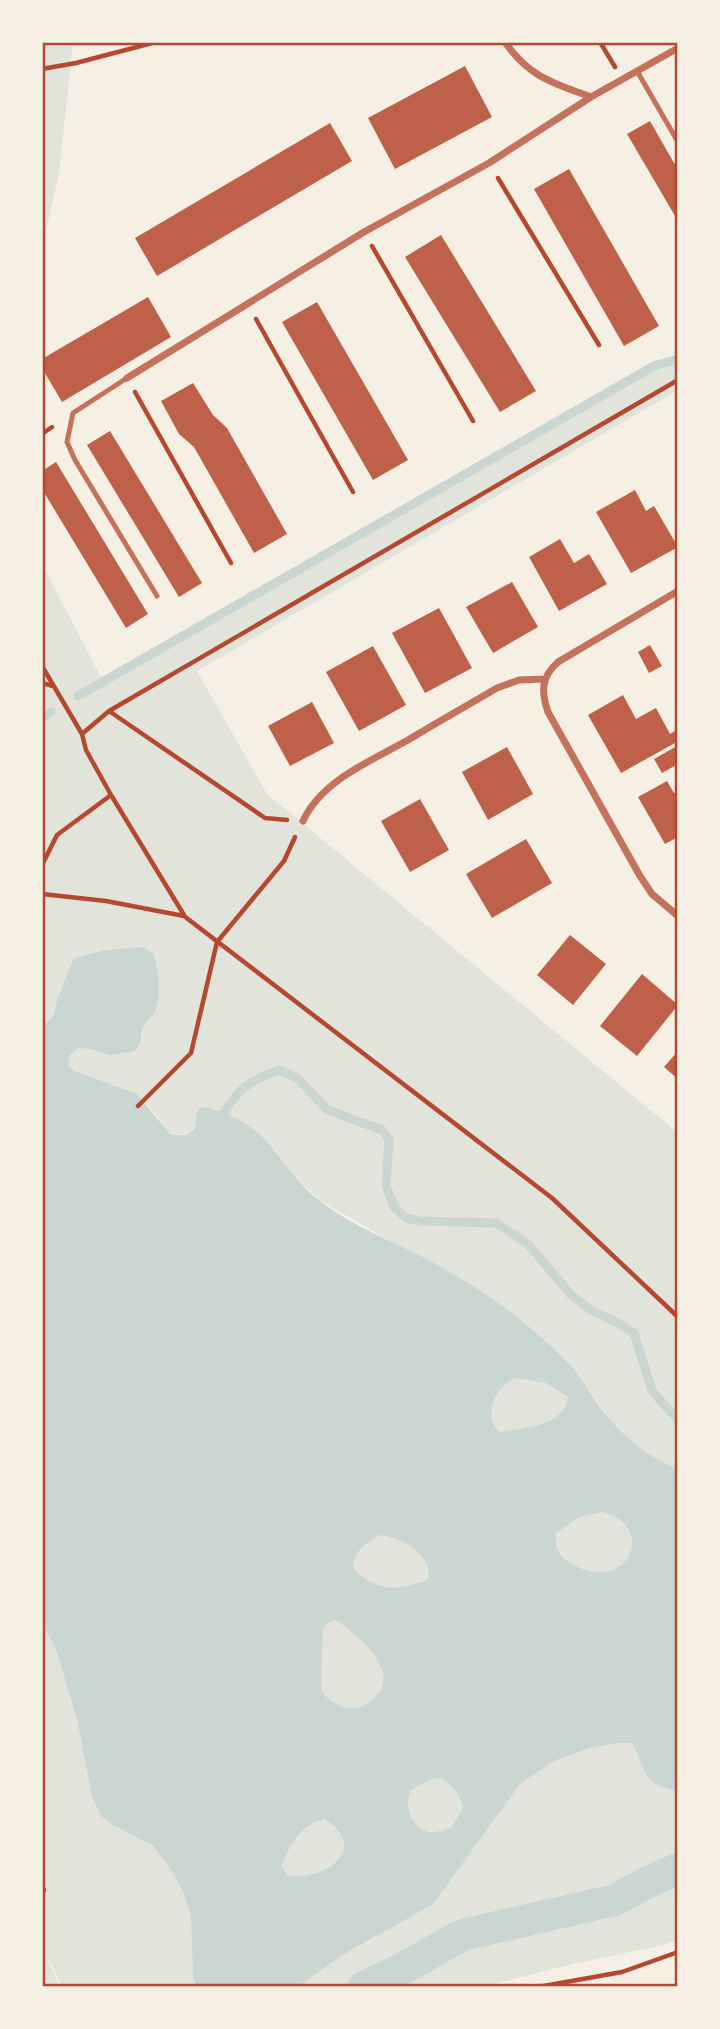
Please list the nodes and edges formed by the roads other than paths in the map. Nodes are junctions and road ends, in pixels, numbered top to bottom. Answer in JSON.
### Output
{"nodes":[{"id":1,"x":505,"y":42,"type":"edge"},
{"id":2,"x":678,"y":48,"type":"edge"},
{"id":3,"x":637,"y":71,"type":"junction"},
{"id":4,"x":591,"y":97,"type":"junction"},
{"id":5,"x":678,"y":142,"type":"edge"},
{"id":6,"x":127,"y":378,"type":"joint"},
{"id":7,"x":678,"y":591,"type":"edge"},
{"id":8,"x":157,"y":596,"type":"dead end"},
{"id":9,"x":544,"y":680,"type":"junction"},
{"id":10,"x":303,"y":821,"type":"road end"},
{"id":11,"x":678,"y":916,"type":"edge"}],
"edges":[{"from":1,"to":4,"type":"street"},
{"from":2,"to":3,"type":"street"},
{"from":3,"to":4,"type":"street"},
{"from":3,"to":5,"type":"lane"},
{"from":4,"to":6,"type":"street"},
{"from":6,"to":8,"type":"lane"},
{"from":7,"to":9,"type":"street"},
{"from":9,"to":10,"type":"street"},
{"from":9,"to":11,"type":"street"}]}
